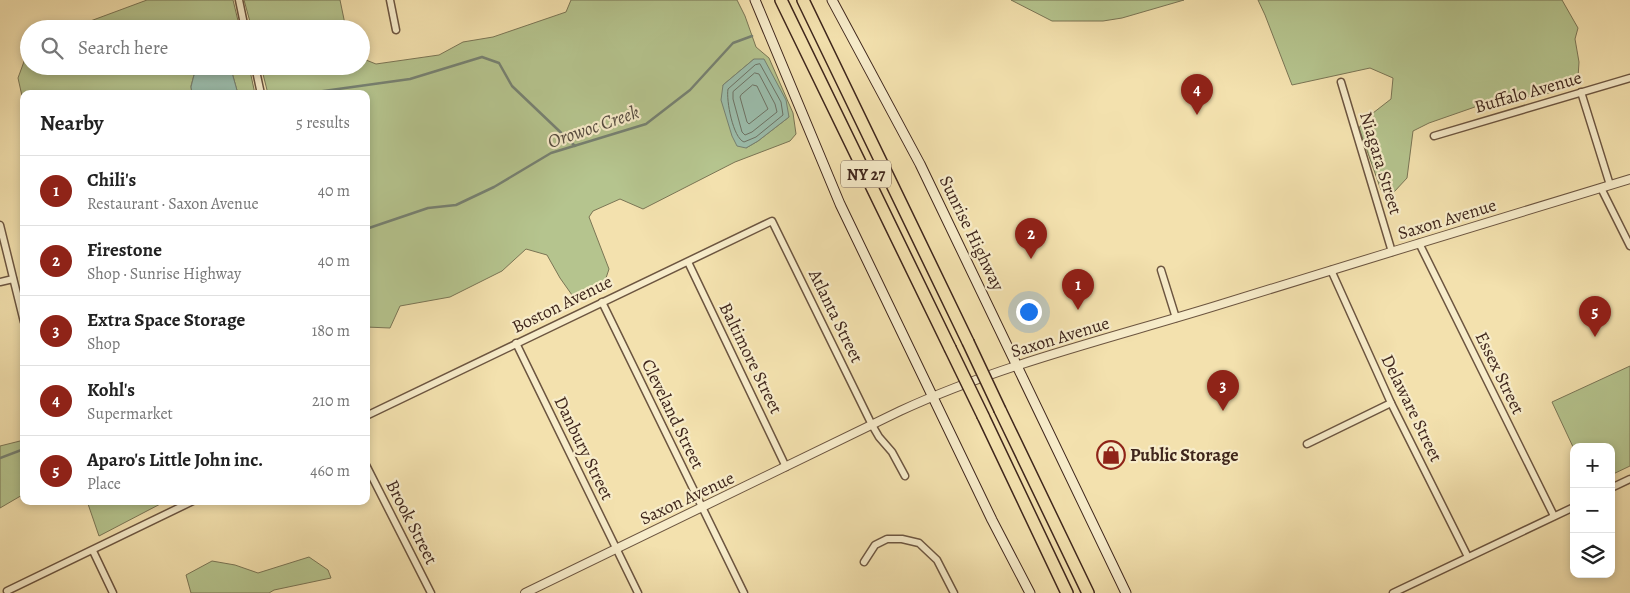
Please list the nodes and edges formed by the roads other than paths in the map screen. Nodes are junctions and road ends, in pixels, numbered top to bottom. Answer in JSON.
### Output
{"nodes":[{"id":1,"x":238,"y":0,"type":"edge"},
{"id":2,"x":390,"y":0,"type":"edge"},
{"id":3,"x":755,"y":0,"type":"edge"},
{"id":4,"x":781,"y":0,"type":"edge"},
{"id":5,"x":803,"y":0,"type":"edge"},
{"id":6,"x":832,"y":0,"type":"edge"},
{"id":7,"x":244,"y":20,"type":"edge"},
{"id":8,"x":396,"y":30,"type":"dead end"},
{"id":9,"x":257,"y":75,"type":"edge"},
{"id":10,"x":1630,"y":78,"type":"edge"},
{"id":11,"x":1341,"y":82,"type":"dead end"},
{"id":12,"x":260,"y":90,"type":"edge"},
{"id":13,"x":1581,"y":92,"type":"junction"},
{"id":14,"x":1434,"y":136,"type":"dead end"},
{"id":15,"x":1630,"y":179,"type":"edge"},
{"id":16,"x":1610,"y":185,"type":"junction"},
{"id":17,"x":1602,"y":188,"type":"junction"},
{"id":18,"x":772,"y":221,"type":"joint"},
{"id":19,"x":0,"y":225,"type":"edge"},
{"id":20,"x":1419,"y":243,"type":"junction"},
{"id":21,"x":1630,"y":246,"type":"edge"},
{"id":22,"x":1392,"y":252,"type":"junction"},
{"id":23,"x":688,"y":262,"type":"junction"},
{"id":24,"x":1161,"y":270,"type":"dead end"},
{"id":25,"x":1331,"y":270,"type":"junction"},
{"id":26,"x":13,"y":280,"type":"junction"},
{"id":27,"x":0,"y":282,"type":"edge"},
{"id":28,"x":602,"y":302,"type":"junction"},
{"id":29,"x":20,"y":307,"type":"edge"},
{"id":30,"x":1176,"y":318,"type":"junction"},
{"id":31,"x":516,"y":343,"type":"junction"},
{"id":32,"x":1016,"y":365,"type":"junction"},
{"id":33,"x":933,"y":396,"type":"junction"},
{"id":34,"x":1392,"y":404,"type":"junction"},
{"id":35,"x":370,"y":414,"type":"edge"},
{"id":36,"x":872,"y":425,"type":"junction"},
{"id":37,"x":1306,"y":444,"type":"dead end"},
{"id":38,"x":786,"y":467,"type":"junction"},
{"id":39,"x":370,"y":473,"type":"edge"},
{"id":40,"x":905,"y":476,"type":"dead end"},
{"id":41,"x":1630,"y":479,"type":"edge"},
{"id":42,"x":1615,"y":486,"type":"edge"},
{"id":43,"x":185,"y":505,"type":"edge"},
{"id":44,"x":703,"y":508,"type":"junction"},
{"id":45,"x":1570,"y":509,"type":"edge"},
{"id":46,"x":1554,"y":516,"type":"junction"},
{"id":47,"x":616,"y":548,"type":"junction"},
{"id":48,"x":93,"y":551,"type":"junction"},
{"id":49,"x":1468,"y":557,"type":"junction"},
{"id":50,"x":864,"y":562,"type":"dead end"},
{"id":51,"x":7,"y":591,"type":"dead end"},
{"id":52,"x":113,"y":593,"type":"edge"},
{"id":53,"x":430,"y":593,"type":"edge"},
{"id":54,"x":525,"y":593,"type":"edge"},
{"id":55,"x":638,"y":593,"type":"edge"},
{"id":56,"x":744,"y":593,"type":"edge"},
{"id":57,"x":954,"y":593,"type":"edge"},
{"id":58,"x":1030,"y":593,"type":"edge"},
{"id":59,"x":1067,"y":593,"type":"edge"},
{"id":60,"x":1088,"y":593,"type":"edge"},
{"id":61,"x":1126,"y":593,"type":"edge"},
{"id":62,"x":1393,"y":593,"type":"edge"}],
"edges":[{"from":1,"to":7,"type":"street"},
{"from":2,"to":8,"type":"street"},
{"from":3,"to":33,"type":"main road"},
{"from":4,"to":59,"type":"highway","number":"NY 27","bridge":true},
{"from":5,"to":60,"type":"highway","number":"NY 27","bridge":true},
{"from":6,"to":32,"type":"main road","name":"Sunrise Highway"},
{"from":9,"to":12,"type":"street"},
{"from":10,"to":13,"type":"street","name":"Buffalo Avenue"},
{"from":11,"to":22,"type":"street","name":"Niagara Street"},
{"from":13,"to":14,"type":"street","name":"Buffalo Avenue"},
{"from":13,"to":16,"type":"street"},
{"from":15,"to":16,"type":"street","name":"Saxon Avenue"},
{"from":16,"to":17,"type":"street","name":"Saxon Avenue"},
{"from":17,"to":20,"type":"street","name":"Saxon Avenue"},
{"from":17,"to":21,"type":"street"},
{"from":18,"to":23,"type":"street","name":"Boston Avenue"},
{"from":18,"to":36,"type":"street","name":"Atlanta Street"},
{"from":19,"to":26,"type":"street"},
{"from":20,"to":22,"type":"street","name":"Saxon Avenue"},
{"from":20,"to":46,"type":"street","name":"Essex Street"},
{"from":22,"to":25,"type":"street","name":"Saxon Avenue"},
{"from":23,"to":28,"type":"street","name":"Boston Avenue"},
{"from":23,"to":38,"type":"street","name":"Baltimore Street"},
{"from":24,"to":30,"type":"street"},
{"from":25,"to":30,"type":"street","name":"Saxon Avenue"},
{"from":25,"to":34,"type":"street","name":"Delaware Street"},
{"from":26,"to":27,"type":"street"},
{"from":26,"to":29,"type":"street"},
{"from":28,"to":31,"type":"street","name":"Boston Avenue"},
{"from":28,"to":44,"type":"street","name":"Cleveland Street"},
{"from":30,"to":32,"type":"street","name":"Saxon Avenue"},
{"from":31,"to":35,"type":"street","name":"Boston Avenue"},
{"from":31,"to":47,"type":"street","name":"Danbury Street"},
{"from":32,"to":33,"type":"street","name":"Saxon Avenue"},
{"from":32,"to":61,"type":"main road","name":"Sunrise Highway"},
{"from":33,"to":36,"type":"street","name":"Saxon Avenue"},
{"from":33,"to":58,"type":"main road"},
{"from":34,"to":37,"type":"street"},
{"from":34,"to":49,"type":"street","name":"Delaware Street"},
{"from":36,"to":38,"type":"street","name":"Saxon Avenue"},
{"from":36,"to":40,"type":"street","name":"Atlanta Street"},
{"from":38,"to":44,"type":"street","name":"Saxon Avenue"},
{"from":39,"to":53,"type":"street","name":"Brook Street"},
{"from":41,"to":42,"type":"street"},
{"from":43,"to":48,"type":"street"},
{"from":44,"to":47,"type":"street","name":"Saxon Avenue"},
{"from":44,"to":56,"type":"street","name":"Cleveland Street"},
{"from":45,"to":46,"type":"street"},
{"from":46,"to":49,"type":"street"},
{"from":47,"to":54,"type":"street","name":"Saxon Avenue"},
{"from":47,"to":55,"type":"street","name":"Danbury Street"},
{"from":48,"to":51,"type":"street"},
{"from":48,"to":52,"type":"street"},
{"from":49,"to":62,"type":"street"},
{"from":50,"to":57,"type":"street"}]}
